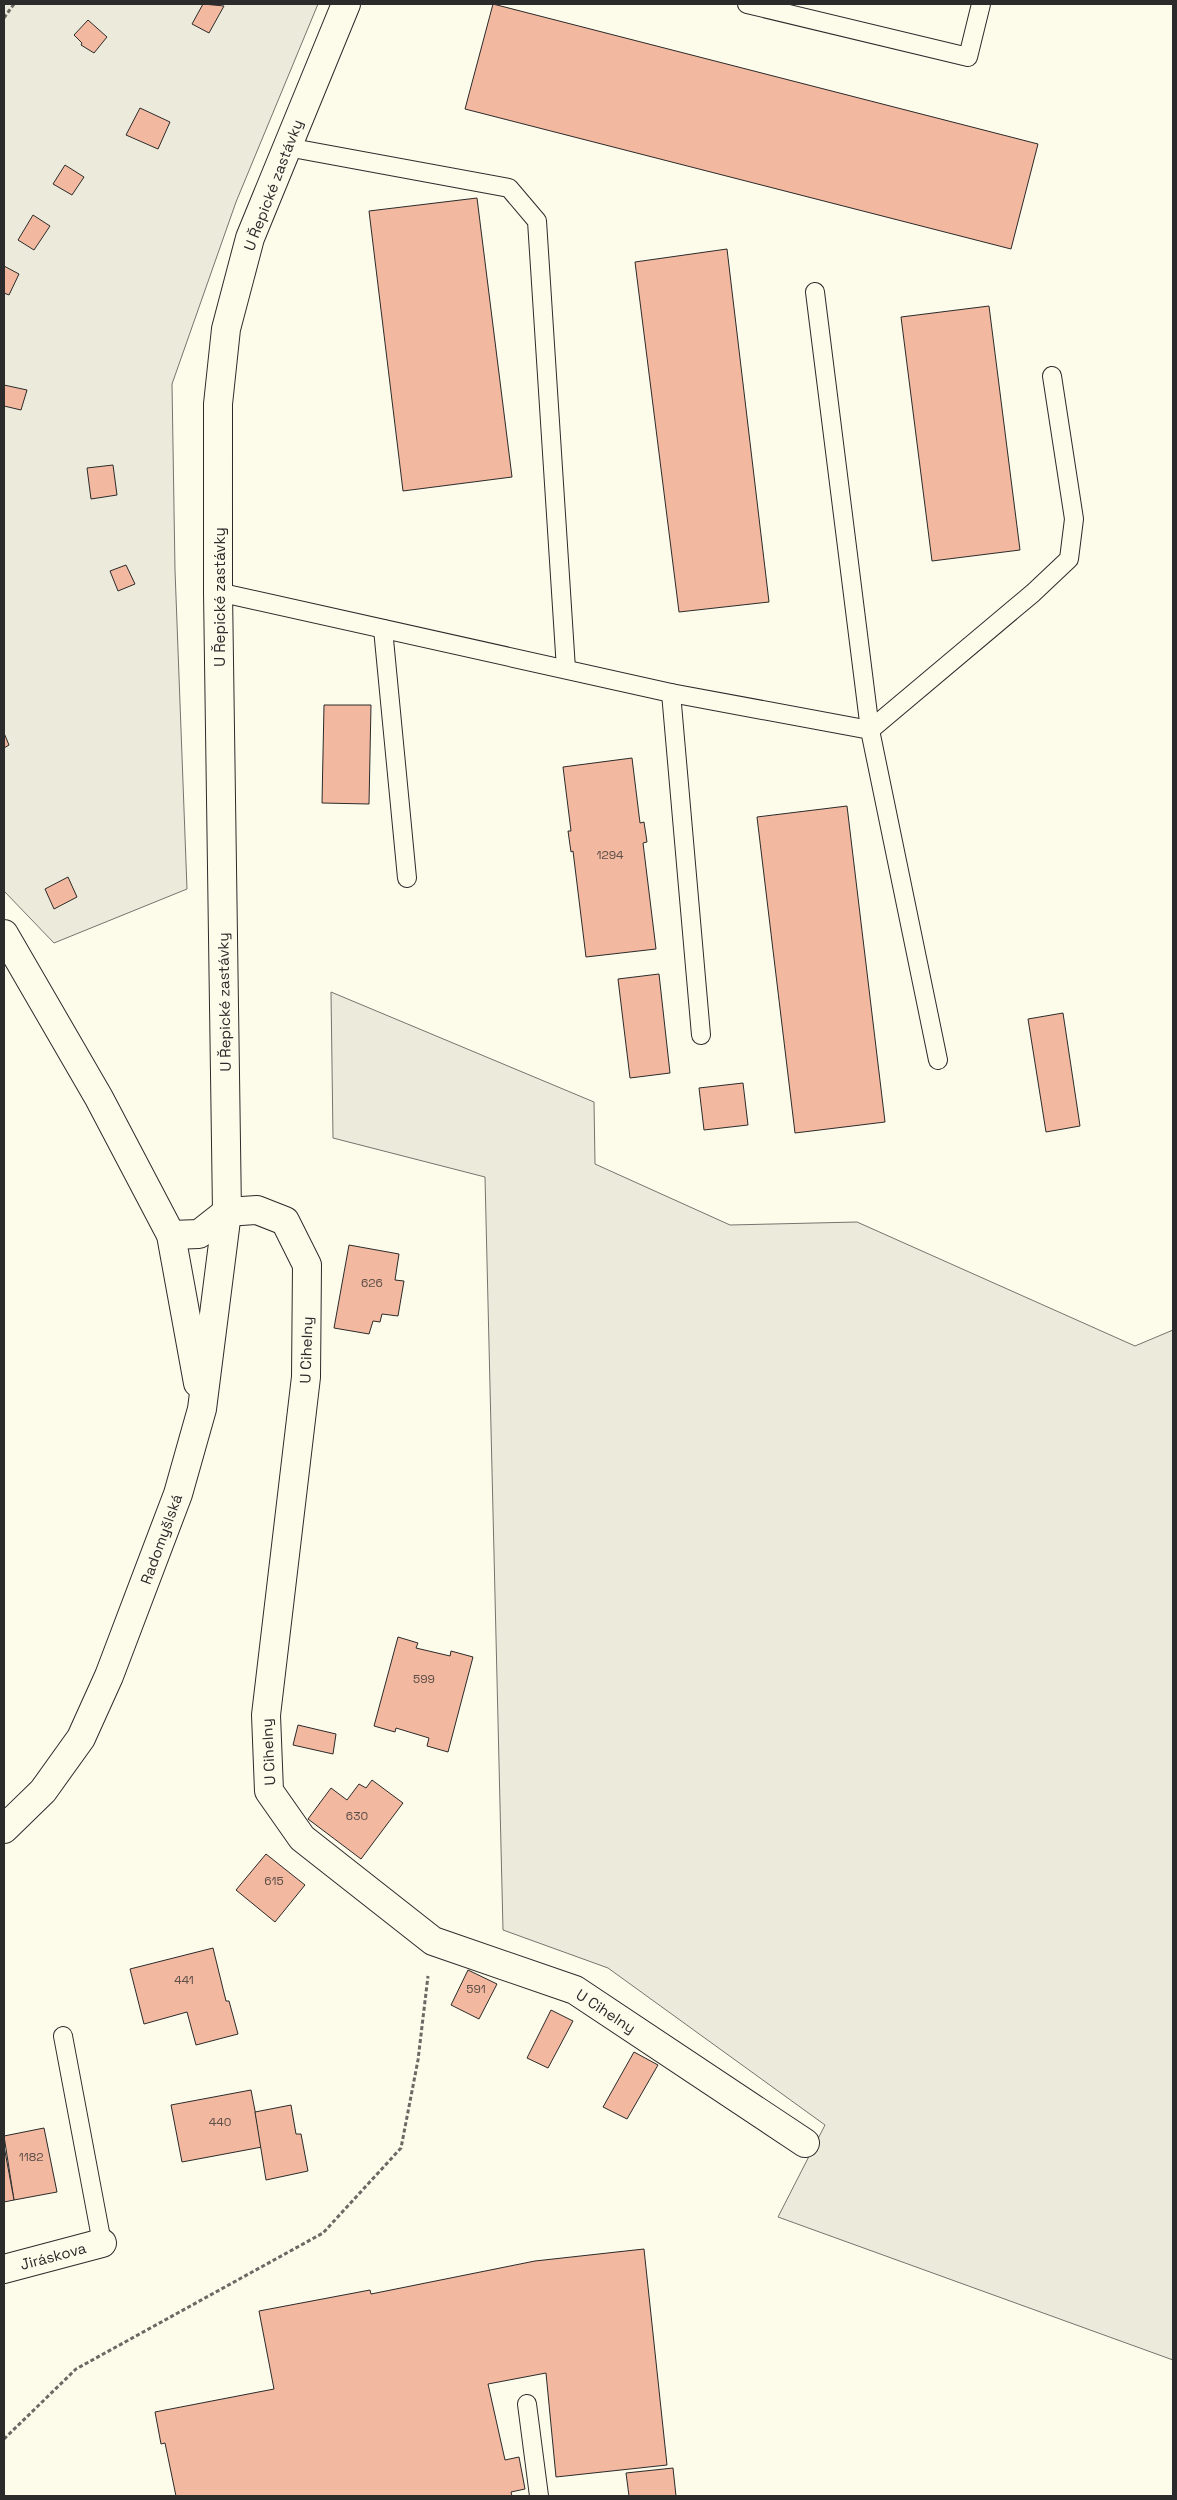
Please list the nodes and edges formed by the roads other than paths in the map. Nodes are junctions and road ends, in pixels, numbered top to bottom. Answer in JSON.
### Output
{"nodes":[{"id":1,"x":346,"y":4,"type":"edge"},
{"id":2,"x":747,"y":4,"type":"edge"},
{"id":3,"x":981,"y":4,"type":"edge"},
{"id":4,"x":287,"y":147,"type":"junction"},
{"id":5,"x":815,"y":292,"type":"dead end"},
{"id":6,"x":1052,"y":376,"type":"dead end"},
{"id":7,"x":218,"y":592,"type":"junction"},
{"id":8,"x":383,"y":629,"type":"junction"},
{"id":9,"x":566,"y":669,"type":"junction"},
{"id":10,"x":671,"y":692,"type":"junction"},
{"id":11,"x":870,"y":730,"type":"junction"},
{"id":12,"x":407,"y":878,"type":"dead end"},
{"id":13,"x":4,"y":934,"type":"edge"},
{"id":14,"x":701,"y":1035,"type":"dead end"},
{"id":15,"x":938,"y":1060,"type":"dead end"},
{"id":16,"x":226,"y":1212,"type":"junction"},
{"id":17,"x":171,"y":1235,"type":"junction"},
{"id":18,"x":202,"y":1409,"type":"junction"},
{"id":19,"x":4,"y":1829,"type":"edge"},
{"id":20,"x":63,"y":2036,"type":"dead end"},
{"id":21,"x":805,"y":2143,"type":"dead end"},
{"id":22,"x":102,"y":2243,"type":"joint"},
{"id":23,"x":4,"y":2269,"type":"edge"},
{"id":24,"x":527,"y":2404,"type":"dead end"},
{"id":25,"x":539,"y":2496,"type":"edge"}],
"edges":[{"from":1,"to":4,"type":"street","name":"U Řepické zastávky"},
{"from":2,"to":3,"type":"lane"},
{"from":4,"to":7,"type":"street","name":"U Řepické zastávky"},
{"from":4,"to":9,"type":"lane"},
{"from":5,"to":11,"type":"lane"},
{"from":6,"to":11,"type":"lane"},
{"from":7,"to":8,"type":"lane"},
{"from":7,"to":16,"type":"street","name":"U Řepické zastávky"},
{"from":8,"to":9,"type":"lane"},
{"from":8,"to":12,"type":"lane"},
{"from":9,"to":10,"type":"lane"},
{"from":10,"to":11,"type":"lane"},
{"from":10,"to":14,"type":"lane"},
{"from":11,"to":15,"type":"lane"},
{"from":13,"to":17,"type":"street"},
{"from":16,"to":17,"type":"street"},
{"from":16,"to":18,"type":"street","name":"Radomyšlská"},
{"from":16,"to":21,"type":"street","name":"U Cihelny"},
{"from":17,"to":18,"type":"street"},
{"from":18,"to":19,"type":"street","name":"Radomyšlská"},
{"from":20,"to":22,"type":"lane"},
{"from":22,"to":23,"type":"street","name":"Jiráskova"},
{"from":24,"to":25,"type":"lane"}]}
